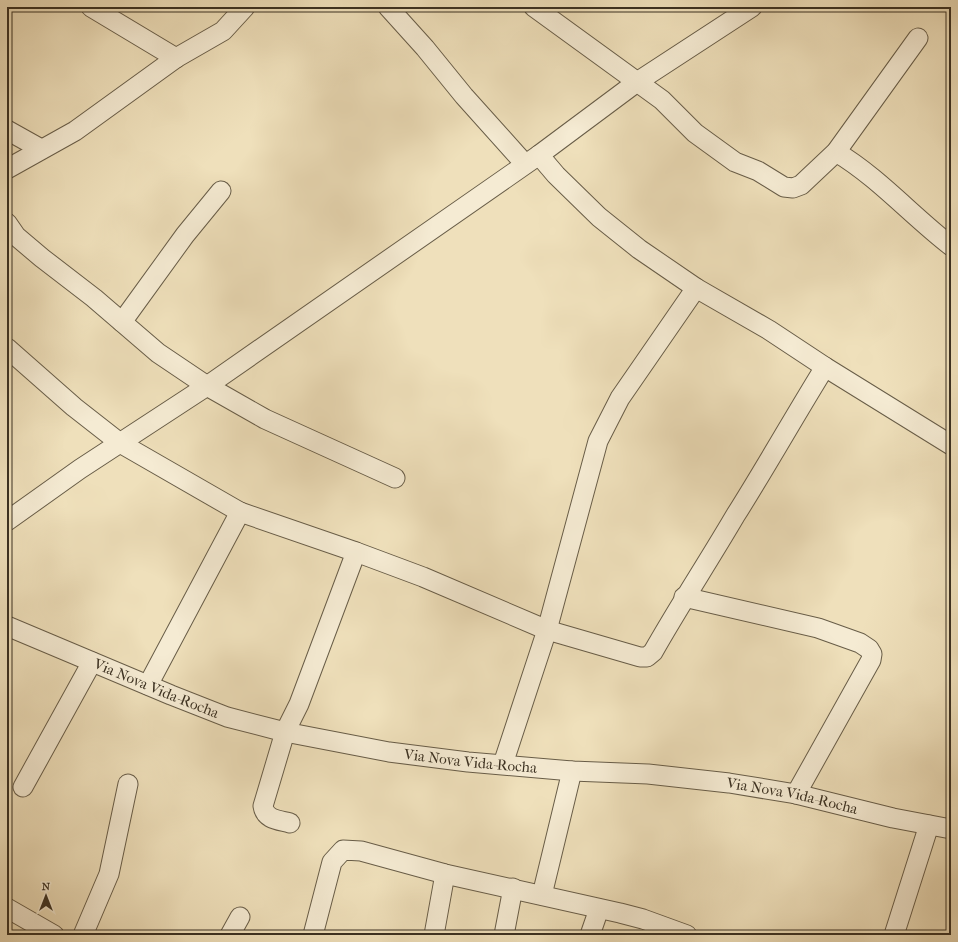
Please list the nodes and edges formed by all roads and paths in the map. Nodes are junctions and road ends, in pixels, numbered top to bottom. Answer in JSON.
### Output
{"nodes":[{"id":1,"x":91,"y":7,"type":"edge"},
{"id":2,"x":245,"y":7,"type":"edge"},
{"id":3,"x":388,"y":7,"type":"edge"},
{"id":4,"x":534,"y":7,"type":"edge"},
{"id":5,"x":752,"y":7,"type":"edge"},
{"id":6,"x":918,"y":38,"type":"dead end"},
{"id":7,"x":176,"y":58,"type":"junction"},
{"id":8,"x":637,"y":82,"type":"junction"},
{"id":9,"x":7,"y":130,"type":"edge"},
{"id":10,"x":41,"y":149,"type":"junction"},
{"id":11,"x":836,"y":152,"type":"junction"},
{"id":12,"x":532,"y":159,"type":"junction"},
{"id":13,"x":7,"y":169,"type":"edge"},
{"id":14,"x":221,"y":191,"type":"dead end"},
{"id":15,"x":7,"y":223,"type":"edge"},
{"id":16,"x":951,"y":246,"type":"edge"},
{"id":17,"x":696,"y":288,"type":"junction"},
{"id":18,"x":122,"y":322,"type":"junction"},
{"id":19,"x":7,"y":348,"type":"edge"},
{"id":20,"x":825,"y":368,"type":"junction"},
{"id":21,"x":207,"y":386,"type":"junction"},
{"id":22,"x":120,"y":443,"type":"junction"},
{"id":23,"x":951,"y":445,"type":"edge"},
{"id":24,"x":395,"y":478,"type":"dead end"},
{"id":25,"x":240,"y":512,"type":"junction"},
{"id":26,"x":7,"y":521,"type":"edge"},
{"id":27,"x":356,"y":552,"type":"junction"},
{"id":28,"x":684,"y":597,"type":"junction"},
{"id":29,"x":7,"y":626,"type":"edge"},
{"id":30,"x":547,"y":630,"type":"junction"},
{"id":31,"x":92,"y":662,"type":"junction"},
{"id":32,"x":148,"y":685,"type":"junction"},
{"id":33,"x":285,"y":732,"type":"junction"},
{"id":34,"x":503,"y":764,"type":"junction"},
{"id":35,"x":572,"y":771,"type":"junction"},
{"id":36,"x":128,"y":784,"type":"dead end"},
{"id":37,"x":23,"y":787,"type":"dead end"},
{"id":38,"x":796,"y":794,"type":"junction"},
{"id":39,"x":290,"y":823,"type":"dead end"},
{"id":40,"x":929,"y":825,"type":"junction"},
{"id":41,"x":951,"y":829,"type":"edge"},
{"id":42,"x":445,"y":874,"type":"junction"},
{"id":43,"x":512,"y":888,"type":"junction"},
{"id":44,"x":542,"y":895,"type":"junction"},
{"id":45,"x":7,"y":908,"type":"edge"},
{"id":46,"x":599,"y":909,"type":"junction"},
{"id":47,"x":240,"y":917,"type":"dead end"},
{"id":48,"x":54,"y":935,"type":"edge"},
{"id":49,"x":83,"y":935,"type":"edge"},
{"id":50,"x":230,"y":935,"type":"edge"},
{"id":51,"x":313,"y":935,"type":"edge"},
{"id":52,"x":434,"y":935,"type":"edge"},
{"id":53,"x":504,"y":935,"type":"edge"},
{"id":54,"x":590,"y":935,"type":"edge"},
{"id":55,"x":687,"y":935,"type":"edge"},
{"id":56,"x":894,"y":935,"type":"edge"}],
"edges":[{"from":1,"to":7,"type":"street"},
{"from":2,"to":7,"type":"street"},
{"from":3,"to":12,"type":"street"},
{"from":4,"to":8,"type":"street"},
{"from":5,"to":8,"type":"street"},
{"from":6,"to":11,"type":"street"},
{"from":7,"to":10,"type":"street"},
{"from":8,"to":11,"type":"street"},
{"from":8,"to":12,"type":"street"},
{"from":9,"to":10,"type":"street"},
{"from":10,"to":13,"type":"street"},
{"from":11,"to":16,"type":"street"},
{"from":12,"to":17,"type":"street"},
{"from":12,"to":21,"type":"street"},
{"from":14,"to":18,"type":"street"},
{"from":15,"to":18,"type":"street"},
{"from":17,"to":20,"type":"street"},
{"from":17,"to":30,"type":"street"},
{"from":18,"to":21,"type":"street"},
{"from":19,"to":22,"type":"street"},
{"from":20,"to":23,"type":"street"},
{"from":20,"to":28,"type":"street"},
{"from":21,"to":22,"type":"street"},
{"from":21,"to":24,"type":"street"},
{"from":22,"to":25,"type":"street"},
{"from":22,"to":26,"type":"street"},
{"from":25,"to":27,"type":"street"},
{"from":25,"to":32,"type":"street"},
{"from":27,"to":30,"type":"street"},
{"from":27,"to":33,"type":"street"},
{"from":28,"to":30,"type":"street"},
{"from":28,"to":38,"type":"street"},
{"from":29,"to":31,"type":"street","name":"Via Nova Vida-Rocha"},
{"from":30,"to":34,"type":"street"},
{"from":31,"to":32,"type":"street","name":"Via Nova Vida-Rocha"},
{"from":31,"to":37,"type":"street"},
{"from":32,"to":33,"type":"street","name":"Via Nova Vida-Rocha"},
{"from":33,"to":34,"type":"street","name":"Via Nova Vida-Rocha"},
{"from":33,"to":39,"type":"street"},
{"from":34,"to":35,"type":"street","name":"Via Nova Vida-Rocha"},
{"from":35,"to":38,"type":"street","name":"Via Nova Vida-Rocha"},
{"from":35,"to":44,"type":"street"},
{"from":36,"to":49,"type":"street"},
{"from":38,"to":40,"type":"street","name":"Via Nova Vida-Rocha"},
{"from":40,"to":41,"type":"street","name":"Via Nova Vida-Rocha"},
{"from":40,"to":56,"type":"street"},
{"from":42,"to":43,"type":"street"},
{"from":42,"to":51,"type":"street"},
{"from":42,"to":52,"type":"street"},
{"from":43,"to":44,"type":"street"},
{"from":43,"to":53,"type":"street"},
{"from":44,"to":46,"type":"street"},
{"from":45,"to":48,"type":"street"},
{"from":46,"to":54,"type":"street"},
{"from":46,"to":55,"type":"street"},
{"from":47,"to":50,"type":"street"}]}
